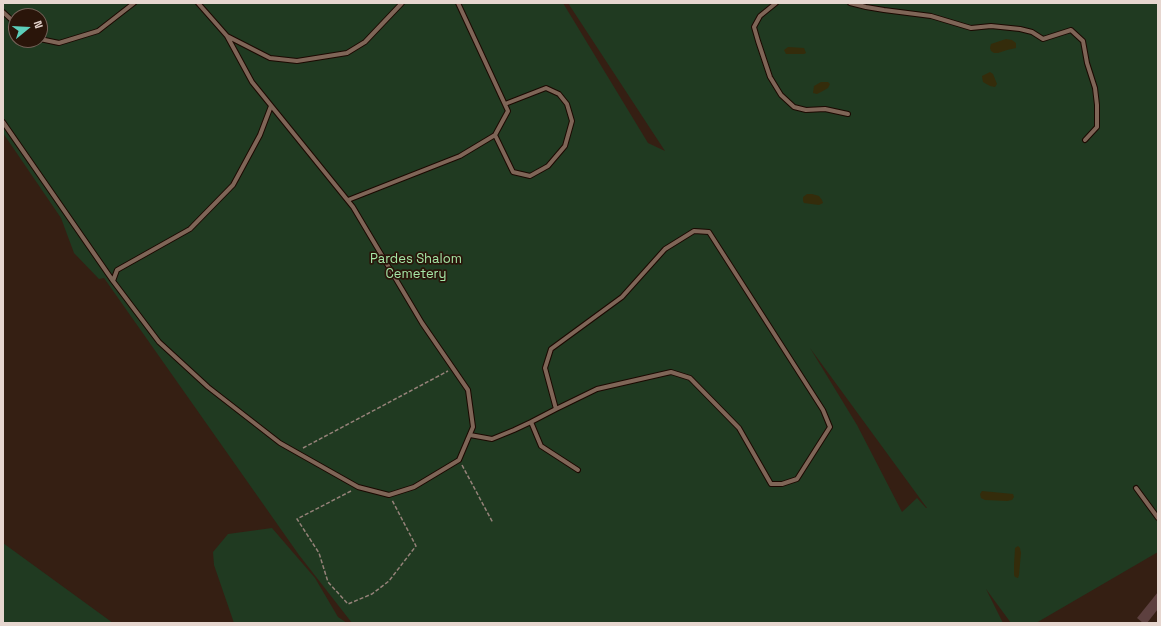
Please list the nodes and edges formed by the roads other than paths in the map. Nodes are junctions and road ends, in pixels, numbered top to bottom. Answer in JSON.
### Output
{"nodes":[{"id":1,"x":134,"y":3,"type":"edge"},
{"id":2,"x":198,"y":3,"type":"edge"},
{"id":3,"x":402,"y":3,"type":"edge"},
{"id":4,"x":458,"y":3,"type":"edge"},
{"id":5,"x":776,"y":3,"type":"edge"},
{"id":6,"x":850,"y":3,"type":"edge"},
{"id":7,"x":227,"y":36,"type":"junction"},
{"id":8,"x":48,"y":41,"type":"edge"},
{"id":9,"x":505,"y":104,"type":"junction"},
{"id":10,"x":271,"y":106,"type":"junction"},
{"id":11,"x":848,"y":114,"type":"dead end"},
{"id":12,"x":3,"y":122,"type":"edge"},
{"id":13,"x":495,"y":135,"type":"junction"},
{"id":14,"x":1085,"y":140,"type":"dead end"},
{"id":15,"x":348,"y":200,"type":"junction"},
{"id":16,"x":113,"y":281,"type":"junction"},
{"id":17,"x":556,"y":409,"type":"junction"},
{"id":18,"x":531,"y":422,"type":"junction"},
{"id":19,"x":470,"y":434,"type":"junction"},
{"id":20,"x":578,"y":470,"type":"dead end"},
{"id":21,"x":1136,"y":488,"type":"dead end"},
{"id":22,"x":1158,"y":518,"type":"edge"}],
"edges":[{"from":1,"to":8,"type":"lane"},
{"from":2,"to":7,"type":"lane"},
{"from":3,"to":7,"type":"lane"},
{"from":4,"to":9,"type":"lane"},
{"from":5,"to":11,"type":"lane"},
{"from":6,"to":14,"type":"lane"},
{"from":7,"to":10,"type":"lane"},
{"from":9,"to":13,"type":"lane"},
{"from":9,"to":13,"type":"lane"},
{"from":10,"to":15,"type":"lane"},
{"from":10,"to":16,"type":"lane"},
{"from":12,"to":16,"type":"lane"},
{"from":13,"to":15,"type":"lane"},
{"from":15,"to":19,"type":"lane"},
{"from":16,"to":19,"type":"lane"},
{"from":17,"to":17,"type":"lane"},
{"from":17,"to":18,"type":"lane"},
{"from":18,"to":19,"type":"lane"},
{"from":18,"to":20,"type":"lane"},
{"from":21,"to":22,"type":"lane"}]}
